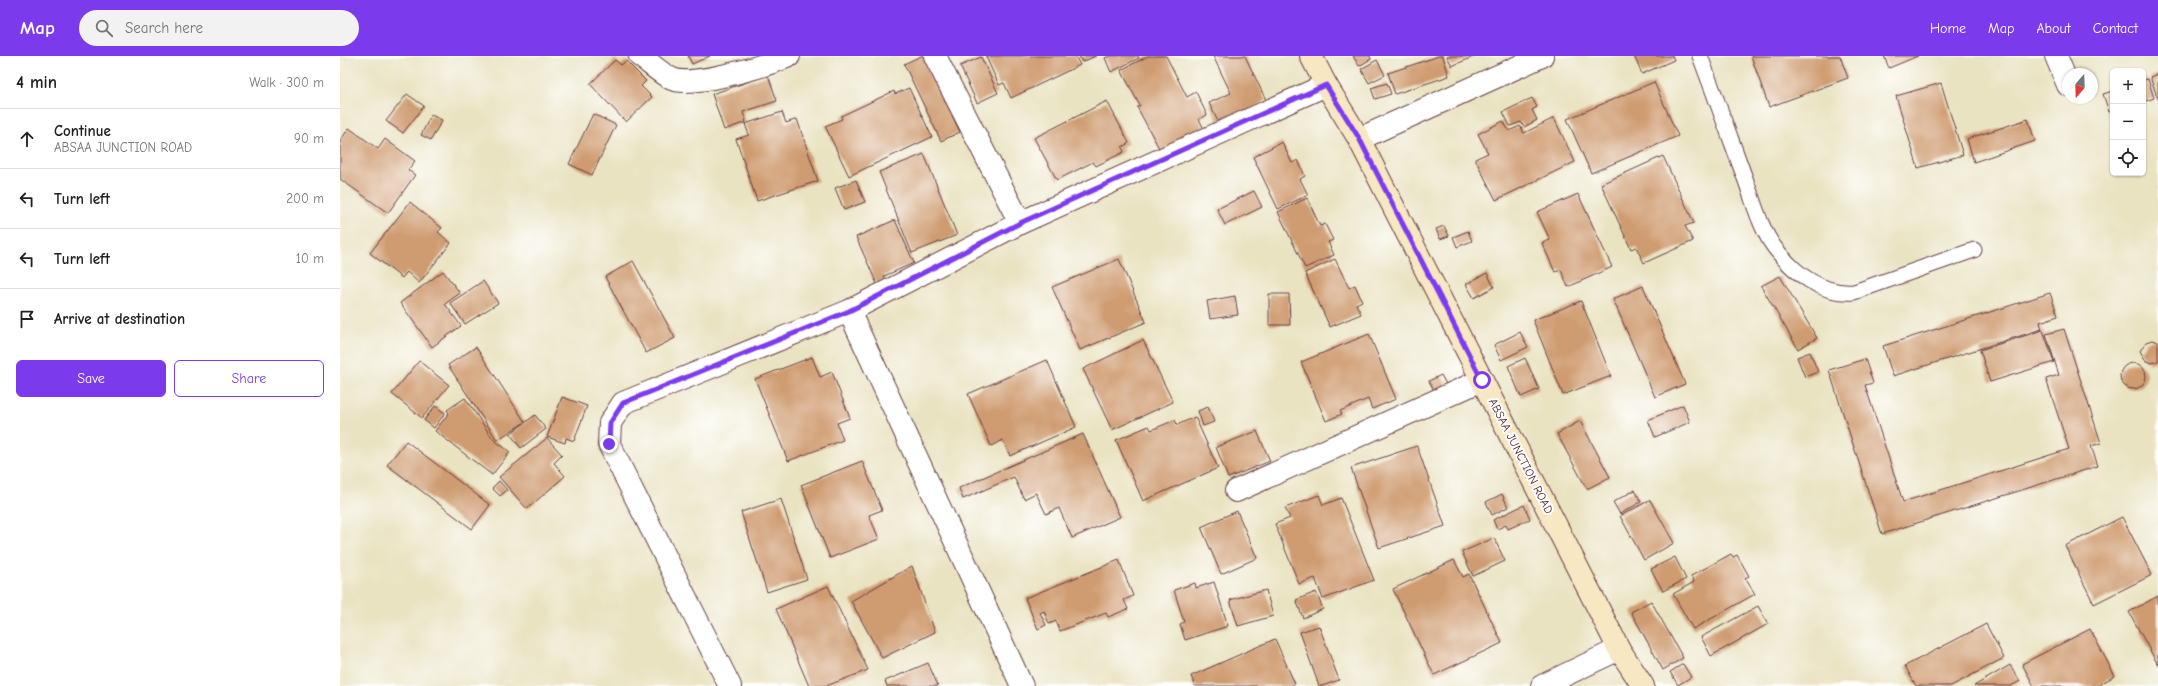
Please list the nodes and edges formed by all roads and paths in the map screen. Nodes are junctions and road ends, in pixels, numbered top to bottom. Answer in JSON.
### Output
{"nodes":[{"id":1,"x":640,"y":56,"type":"edge"},
{"id":2,"x":789,"y":56,"type":"edge"},
{"id":3,"x":934,"y":56,"type":"edge"},
{"id":4,"x":1311,"y":56,"type":"edge"},
{"id":5,"x":1542,"y":56,"type":"edge"},
{"id":6,"x":1700,"y":56,"type":"edge"},
{"id":7,"x":2056,"y":56,"type":"edge"},
{"id":8,"x":2062,"y":70,"type":"edge"},
{"id":9,"x":1326,"y":85,"type":"junction"},
{"id":10,"x":1359,"y":138,"type":"junction"},
{"id":11,"x":1020,"y":223,"type":"junction"},
{"id":12,"x":1974,"y":250,"type":"dead end"},
{"id":13,"x":849,"y":311,"type":"junction"},
{"id":14,"x":1482,"y":380,"type":"junction"},
{"id":15,"x":1236,"y":491,"type":"dead end"},
{"id":16,"x":1619,"y":649,"type":"junction"},
{"id":17,"x":730,"y":686,"type":"edge"},
{"id":18,"x":1022,"y":686,"type":"edge"},
{"id":19,"x":1542,"y":686,"type":"edge"},
{"id":20,"x":1643,"y":686,"type":"edge"}],
"edges":[{"from":1,"to":2,"type":"street"},
{"from":3,"to":11,"type":"street"},
{"from":4,"to":9,"type":"street","name":"ABSAA JUNCTION ROAD"},
{"from":5,"to":10,"type":"street"},
{"from":6,"to":12,"type":"lane"},
{"from":7,"to":8,"type":"street"},
{"from":9,"to":10,"type":"street","name":"ABSAA JUNCTION ROAD"},
{"from":9,"to":11,"type":"street"},
{"from":10,"to":14,"type":"street","name":"ABSAA JUNCTION ROAD"},
{"from":11,"to":13,"type":"street"},
{"from":13,"to":17,"type":"street"},
{"from":13,"to":18,"type":"street"},
{"from":14,"to":15,"type":"street"},
{"from":14,"to":16,"type":"street","name":"ABSAA JUNCTION ROAD"},
{"from":16,"to":19,"type":"street"},
{"from":16,"to":20,"type":"street","name":"ABSAA JUNCTION ROAD"}]}
